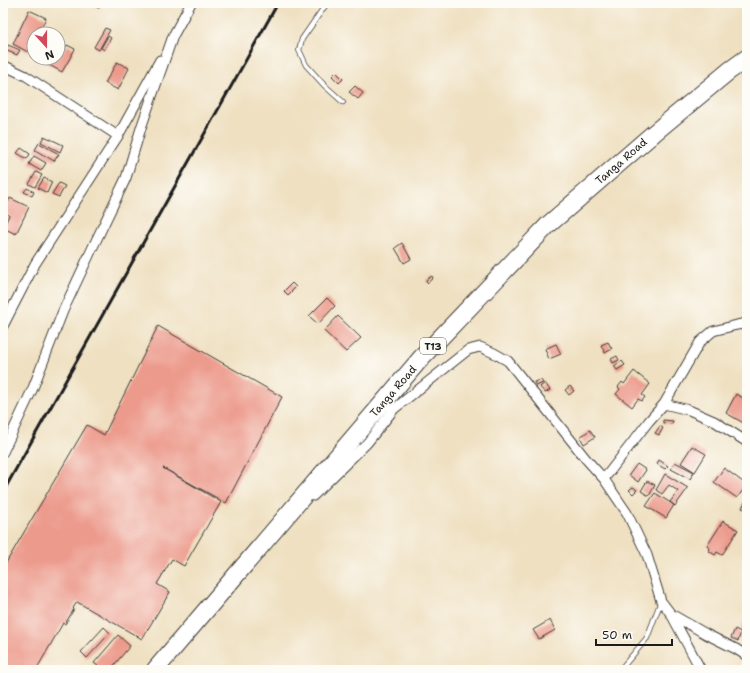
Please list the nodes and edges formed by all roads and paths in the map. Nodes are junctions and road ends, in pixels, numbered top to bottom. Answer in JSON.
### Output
{"nodes":[{"id":1,"x":191,"y":3,"type":"edge"},
{"id":2,"x":328,"y":3,"type":"edge"},
{"id":3,"x":173,"y":36,"type":"junction"},
{"id":4,"x":747,"y":58,"type":"edge"},
{"id":5,"x":3,"y":65,"type":"edge"},
{"id":6,"x":343,"y":102,"type":"dead end"},
{"id":7,"x":118,"y":136,"type":"junction"},
{"id":8,"x":747,"y":324,"type":"edge"},
{"id":9,"x":3,"y":326,"type":"edge"},
{"id":10,"x":664,"y":404,"type":"junction"},
{"id":11,"x":747,"y":442,"type":"edge"},
{"id":12,"x":3,"y":452,"type":"edge"},
{"id":13,"x":604,"y":479,"type":"junction"},
{"id":14,"x":280,"y":523,"type":"junction"},
{"id":15,"x":661,"y":600,"type":"junction"},
{"id":16,"x":671,"y":614,"type":"junction"},
{"id":17,"x":747,"y":656,"type":"edge"},
{"id":18,"x":155,"y":670,"type":"edge"},
{"id":19,"x":620,"y":670,"type":"edge"},
{"id":20,"x":702,"y":670,"type":"edge"}],
"edges":[{"from":1,"to":3,"type":"street"},
{"from":2,"to":6,"type":"lane"},
{"from":3,"to":7,"type":"street"},
{"from":3,"to":12,"type":"street"},
{"from":4,"to":14,"type":"highway","name":"Tanga Road","number":"T13"},
{"from":5,"to":7,"type":"street"},
{"from":7,"to":9,"type":"street"},
{"from":8,"to":10,"type":"street"},
{"from":10,"to":11,"type":"street"},
{"from":10,"to":13,"type":"street"},
{"from":13,"to":14,"type":"street"},
{"from":13,"to":15,"type":"street"},
{"from":14,"to":18,"type":"highway","name":"Tanga Road","number":"T13"},
{"from":15,"to":16,"type":"street"},
{"from":15,"to":19,"type":"lane"},
{"from":16,"to":17,"type":"street"},
{"from":16,"to":20,"type":"street"}]}
